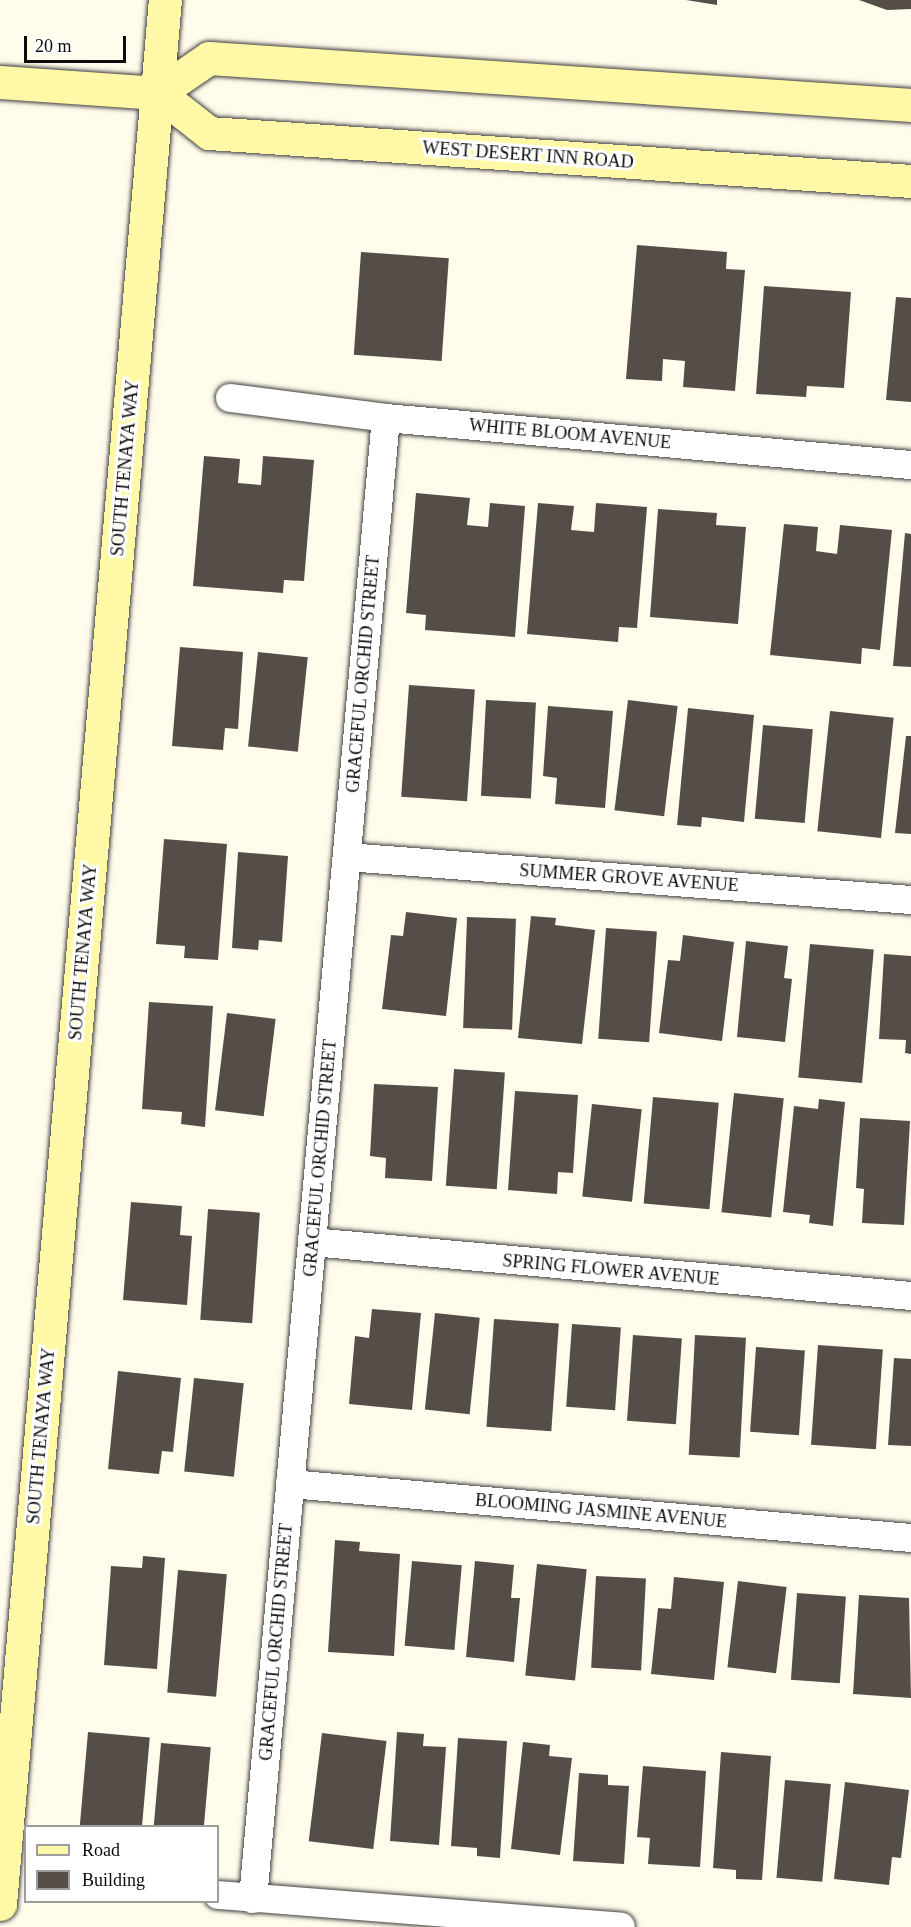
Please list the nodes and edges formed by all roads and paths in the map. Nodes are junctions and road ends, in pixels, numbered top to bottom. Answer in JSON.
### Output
{"nodes":[{"id":1,"x":165,"y":0,"type":"edge"},
{"id":2,"x":0,"y":82,"type":"edge"},
{"id":3,"x":158,"y":93,"type":"junction"},
{"id":4,"x":911,"y":105,"type":"edge"},
{"id":5,"x":911,"y":180,"type":"edge"},
{"id":6,"x":230,"y":398,"type":"dead end"},
{"id":7,"x":386,"y":418,"type":"junction"},
{"id":8,"x":911,"y":465,"type":"edge"},
{"id":9,"x":347,"y":857,"type":"junction"},
{"id":10,"x":911,"y":900,"type":"edge"},
{"id":11,"x":312,"y":1242,"type":"junction"},
{"id":12,"x":911,"y":1296,"type":"edge"},
{"id":13,"x":290,"y":1484,"type":"junction"},
{"id":14,"x":911,"y":1538,"type":"edge"},
{"id":15,"x":219,"y":1895,"type":"edge"},
{"id":16,"x":253,"y":1899,"type":"junction"},
{"id":17,"x":0,"y":1904,"type":"edge"},
{"id":18,"x":621,"y":1927,"type":"edge"}],
"edges":[{"from":1,"to":3,"type":"street","name":"SOUTH TENAYA WAY"},
{"from":2,"to":3,"type":"street"},
{"from":3,"to":4,"type":"street"},
{"from":3,"to":5,"type":"street","name":"WEST DESERT INN ROAD"},
{"from":3,"to":17,"type":"street","name":"SOUTH TENAYA WAY"},
{"from":6,"to":7,"type":"street","name":"WHITE BLOOM AVENUE"},
{"from":7,"to":8,"type":"street","name":"WHITE BLOOM AVENUE"},
{"from":7,"to":9,"type":"street","name":"GRACEFUL ORCHID STREET"},
{"from":9,"to":10,"type":"street","name":"SUMMER GROVE AVENUE"},
{"from":9,"to":11,"type":"street","name":"GRACEFUL ORCHID STREET"},
{"from":11,"to":12,"type":"street","name":"SPRING FLOWER AVENUE"},
{"from":11,"to":13,"type":"street","name":"GRACEFUL ORCHID STREET"},
{"from":13,"to":14,"type":"street","name":"BLOOMING JASMINE AVENUE"},
{"from":13,"to":16,"type":"street","name":"GRACEFUL ORCHID STREET"},
{"from":15,"to":16,"type":"street"},
{"from":16,"to":18,"type":"street"}]}
